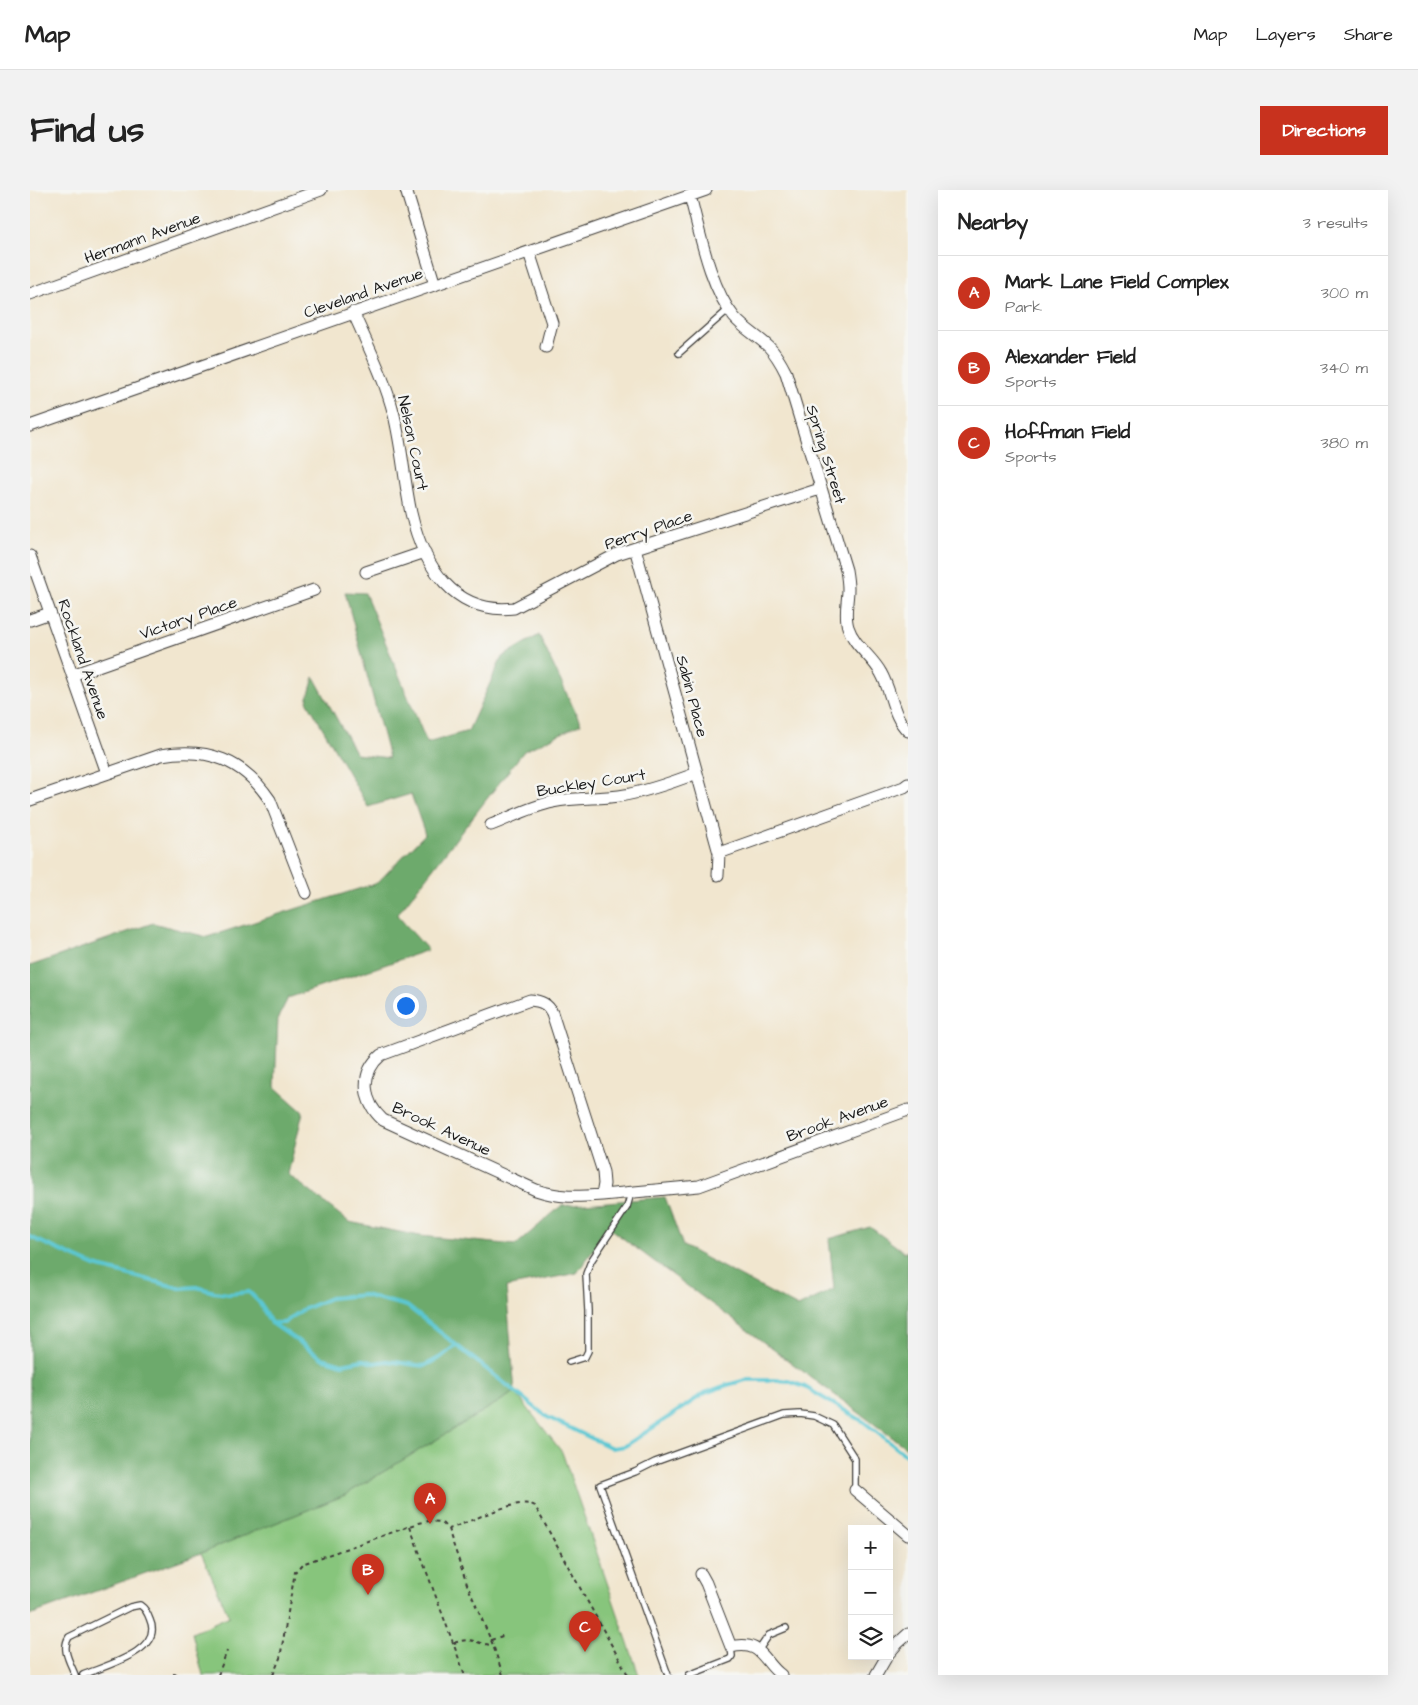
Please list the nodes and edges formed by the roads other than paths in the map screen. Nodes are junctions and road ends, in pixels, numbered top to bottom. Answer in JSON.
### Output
{"nodes":[{"id":1,"x":321,"y":190,"type":"edge"},
{"id":2,"x":406,"y":190,"type":"edge"},
{"id":3,"x":706,"y":190,"type":"edge"},
{"id":4,"x":690,"y":196,"type":"junction"},
{"id":5,"x":529,"y":252,"type":"junction"},
{"id":6,"x":434,"y":285,"type":"junction"},
{"id":7,"x":30,"y":294,"type":"edge"},
{"id":8,"x":729,"y":309,"type":"junction"},
{"id":9,"x":353,"y":312,"type":"junction"},
{"id":10,"x":546,"y":347,"type":"dead end"},
{"id":11,"x":679,"y":353,"type":"dead end"},
{"id":12,"x":30,"y":426,"type":"edge"},
{"id":13,"x":820,"y":489,"type":"junction"},
{"id":14,"x":635,"y":548,"type":"junction"},
{"id":15,"x":425,"y":552,"type":"junction"},
{"id":16,"x":30,"y":556,"type":"edge"},
{"id":17,"x":366,"y":572,"type":"dead end"},
{"id":18,"x":441,"y":579,"type":"joint"},
{"id":19,"x":314,"y":590,"type":"dead end"},
{"id":20,"x":50,"y":614,"type":"junction"},
{"id":21,"x":30,"y":620,"type":"edge"},
{"id":22,"x":72,"y":675,"type":"junction"},
{"id":23,"x":908,"y":731,"type":"edge"},
{"id":24,"x":107,"y":773,"type":"junction"},
{"id":25,"x":697,"y":773,"type":"junction"},
{"id":26,"x":908,"y":784,"type":"edge"},
{"id":27,"x":30,"y":800,"type":"edge"},
{"id":28,"x":491,"y":825,"type":"dead end"},
{"id":29,"x":719,"y":853,"type":"junction"},
{"id":30,"x":718,"y":874,"type":"dead end"},
{"id":31,"x":306,"y":893,"type":"dead end"},
{"id":32,"x":908,"y":1110,"type":"edge"},
{"id":33,"x":631,"y":1193,"type":"junction"},
{"id":34,"x":602,"y":1195,"type":"junction"},
{"id":35,"x":569,"y":1362,"type":"dead end"},
{"id":36,"x":855,"y":1490,"type":"joint"},
{"id":37,"x":908,"y":1535,"type":"edge"},
{"id":38,"x":701,"y":1574,"type":"dead end"},
{"id":39,"x":786,"y":1628,"type":"dead end"},
{"id":40,"x":908,"y":1634,"type":"edge"},
{"id":41,"x":730,"y":1648,"type":"junction"},
{"id":42,"x":893,"y":1648,"type":"edge"},
{"id":43,"x":758,"y":1651,"type":"junction"},
{"id":44,"x":885,"y":1660,"type":"edge"},
{"id":45,"x":75,"y":1675,"type":"edge"},
{"id":46,"x":83,"y":1675,"type":"edge"},
{"id":47,"x":668,"y":1675,"type":"edge"},
{"id":48,"x":689,"y":1675,"type":"edge"},
{"id":49,"x":780,"y":1675,"type":"edge"},
{"id":50,"x":876,"y":1675,"type":"edge"}],
"edges":[{"from":1,"to":7,"type":"street","name":"Hermann Avenue"},
{"from":2,"to":6,"type":"street"},
{"from":3,"to":4,"type":"street","name":"Cleveland Avenue"},
{"from":4,"to":5,"type":"street","name":"Cleveland Avenue"},
{"from":4,"to":8,"type":"street","name":"Spring Street"},
{"from":5,"to":6,"type":"street","name":"Cleveland Avenue"},
{"from":5,"to":10,"type":"street"},
{"from":6,"to":9,"type":"street","name":"Cleveland Avenue"},
{"from":8,"to":11,"type":"lane"},
{"from":8,"to":13,"type":"street","name":"Spring Street"},
{"from":9,"to":12,"type":"street","name":"Cleveland Avenue"},
{"from":9,"to":15,"type":"street","name":"Nelson Court"},
{"from":13,"to":14,"type":"street","name":"Perry Place"},
{"from":13,"to":23,"type":"street","name":"Spring Street"},
{"from":14,"to":18,"type":"street","name":"Perry Place"},
{"from":14,"to":25,"type":"street","name":"Sabin Place"},
{"from":15,"to":17,"type":"street"},
{"from":15,"to":18,"type":"street","name":"Nelson Court"},
{"from":16,"to":20,"type":"street","name":"Rockland Avenue"},
{"from":19,"to":22,"type":"street","name":"Victory Place"},
{"from":20,"to":21,"type":"street"},
{"from":20,"to":22,"type":"street","name":"Rockland Avenue"},
{"from":22,"to":24,"type":"street","name":"Rockland Avenue"},
{"from":24,"to":27,"type":"street"},
{"from":24,"to":31,"type":"street"},
{"from":25,"to":28,"type":"street","name":"Buckley Court"},
{"from":25,"to":29,"type":"street","name":"Sabin Place"},
{"from":26,"to":29,"type":"street"},
{"from":29,"to":30,"type":"street"},
{"from":32,"to":33,"type":"street","name":"Brook Avenue"},
{"from":33,"to":34,"type":"street","name":"Brook Avenue"},
{"from":33,"to":35,"type":"lane"},
{"from":34,"to":34,"type":"street","name":"Brook Avenue"},
{"from":36,"to":37,"type":"street"},
{"from":36,"to":47,"type":"lane"},
{"from":38,"to":41,"type":"street"},
{"from":39,"to":43,"type":"lane"},
{"from":40,"to":42,"type":"street"},
{"from":41,"to":43,"type":"street"},
{"from":41,"to":48,"type":"lane"},
{"from":43,"to":49,"type":"street"},
{"from":44,"to":50,"type":"street"},
{"from":45,"to":46,"type":"lane"}]}
